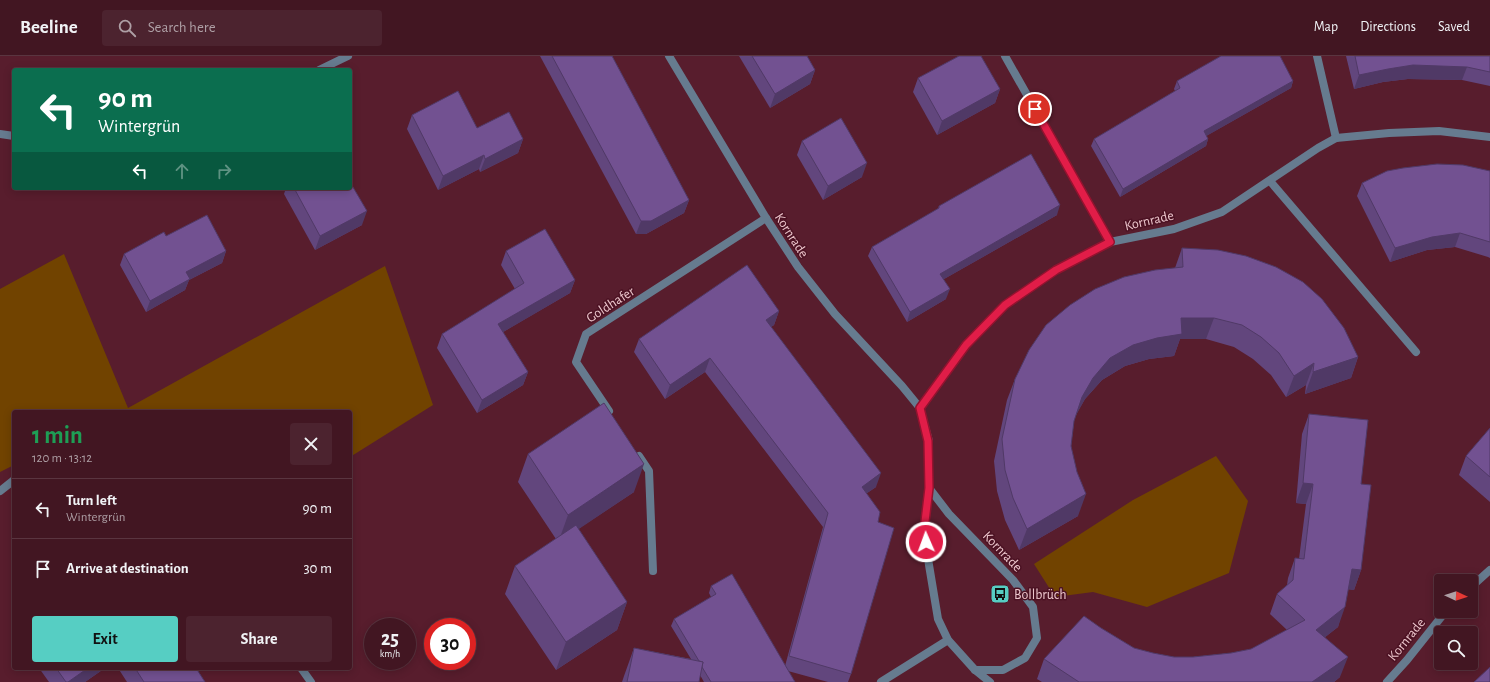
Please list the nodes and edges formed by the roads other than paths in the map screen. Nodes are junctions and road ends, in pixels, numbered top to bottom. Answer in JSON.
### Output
{"nodes":[{"id":1,"x":348,"y":56,"type":"edge"},
{"id":2,"x":669,"y":56,"type":"edge"},
{"id":3,"x":1005,"y":56,"type":"edge"},
{"id":4,"x":1317,"y":56,"type":"edge"},
{"id":5,"x":323,"y":68,"type":"edge"},
{"id":6,"x":0,"y":134,"type":"edge"},
{"id":7,"x":12,"y":136,"type":"edge"},
{"id":8,"x":1490,"y":137,"type":"edge"},
{"id":9,"x":1336,"y":138,"type":"junction"},
{"id":10,"x":1270,"y":181,"type":"junction"},
{"id":11,"x":766,"y":218,"type":"junction"},
{"id":12,"x":1110,"y":242,"type":"junction"},
{"id":13,"x":1416,"y":352,"type":"dead end"},
{"id":14,"x":920,"y":408,"type":"junction"},
{"id":15,"x":614,"y":420,"type":"edge"},
{"id":16,"x":636,"y":452,"type":"edge"},
{"id":17,"x":12,"y":482,"type":"edge"},
{"id":18,"x":929,"y":488,"type":"junction"},
{"id":19,"x":0,"y":491,"type":"edge"},
{"id":20,"x":653,"y":571,"type":"dead end"},
{"id":21,"x":1489,"y":572,"type":"edge"},
{"id":22,"x":1478,"y":581,"type":"edge"},
{"id":23,"x":1440,"y":618,"type":"edge"},
{"id":24,"x":948,"y":640,"type":"junction"},
{"id":25,"x":302,"y":670,"type":"edge"},
{"id":26,"x":975,"y":670,"type":"junction"},
{"id":27,"x":310,"y":682,"type":"edge"},
{"id":28,"x":881,"y":682,"type":"edge"},
{"id":29,"x":990,"y":682,"type":"edge"},
{"id":30,"x":1387,"y":682,"type":"edge"}],
"edges":[{"from":1,"to":5,"type":"street"},
{"from":2,"to":11,"type":"street","name":"Kornrade"},
{"from":3,"to":12,"type":"street"},
{"from":4,"to":9,"type":"street"},
{"from":6,"to":7,"type":"street"},
{"from":8,"to":9,"type":"street","name":"Kornrade"},
{"from":9,"to":10,"type":"street","name":"Kornrade"},
{"from":10,"to":12,"type":"street","name":"Kornrade"},
{"from":10,"to":13,"type":"street"},
{"from":11,"to":14,"type":"street","name":"Kornrade"},
{"from":11,"to":15,"type":"street","name":"Goldhafer"},
{"from":12,"to":14,"type":"street","name":"Kornrade"},
{"from":14,"to":18,"type":"street","name":"Kornrade"},
{"from":16,"to":20,"type":"street"},
{"from":17,"to":19,"type":"street"},
{"from":18,"to":24,"type":"street","name":"Kornrade"},
{"from":18,"to":26,"type":"street","name":"Kornrade"},
{"from":21,"to":22,"type":"street"},
{"from":23,"to":30,"type":"street","name":"Kornrade"},
{"from":24,"to":26,"type":"street","name":"Kornrade"},
{"from":24,"to":28,"type":"street"},
{"from":25,"to":27,"type":"street"},
{"from":26,"to":29,"type":"street","name":"Kornrade"}]}
